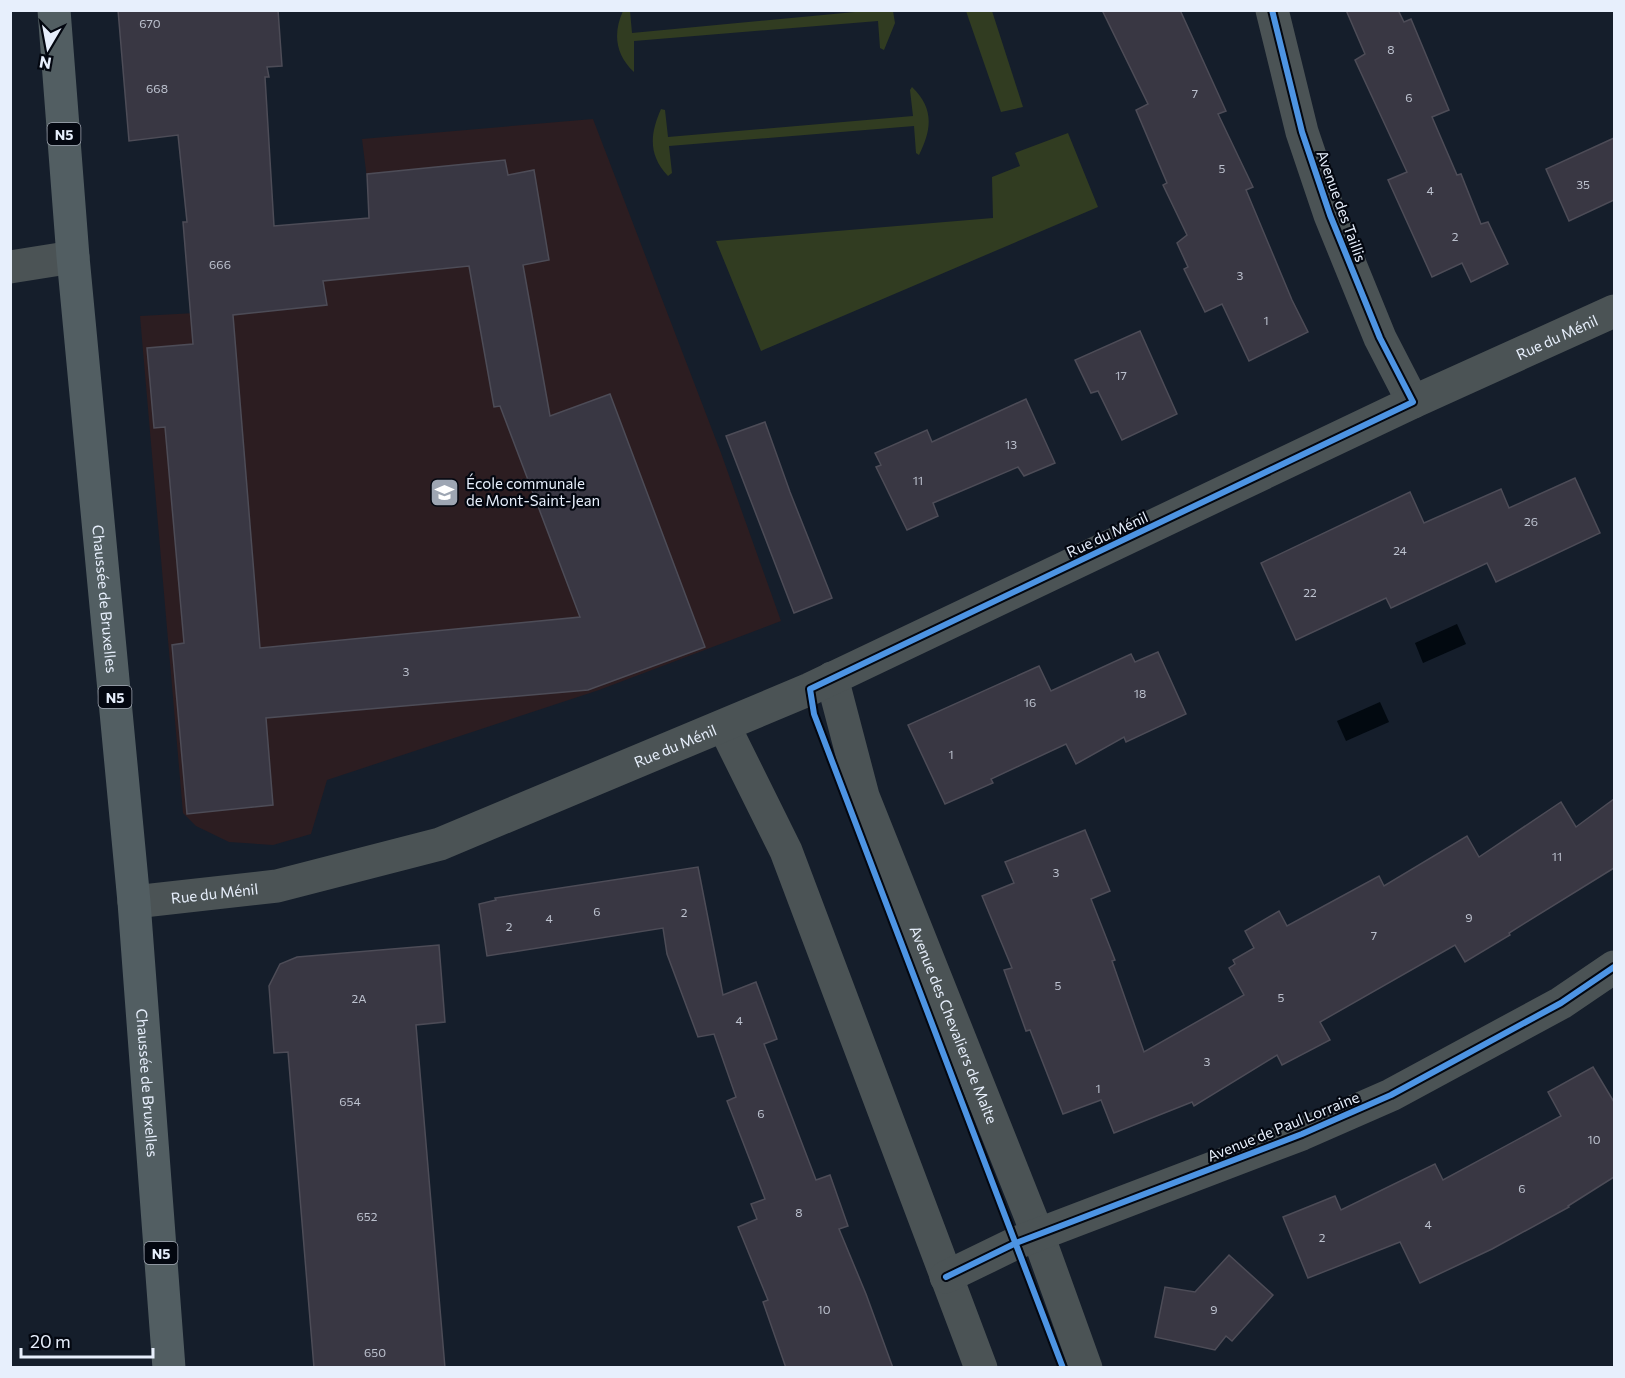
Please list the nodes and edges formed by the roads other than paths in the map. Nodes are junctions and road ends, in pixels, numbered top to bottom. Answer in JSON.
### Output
{"nodes":[{"id":1,"x":54,"y":10,"type":"edge"},
{"id":2,"x":1272,"y":10,"type":"edge"},
{"id":3,"x":73,"y":257,"type":"junction"},
{"id":4,"x":10,"y":267,"type":"edge"},
{"id":5,"x":1614,"y":311,"type":"edge"},
{"id":6,"x":1413,"y":402,"type":"junction"},
{"id":7,"x":832,"y":678,"type":"junction"},
{"id":8,"x":724,"y":726,"type":"junction"},
{"id":9,"x":134,"y":902,"type":"junction"},
{"id":10,"x":1614,"y":967,"type":"edge"},
{"id":11,"x":1038,"y":1235,"type":"junction"},
{"id":12,"x":946,"y":1277,"type":"junction"},
{"id":13,"x":170,"y":1368,"type":"edge"},
{"id":14,"x":981,"y":1368,"type":"edge"},
{"id":15,"x":1086,"y":1368,"type":"edge"}],
"edges":[{"from":1,"to":3,"type":"main road","name":"Chaussée de Bruxelles","number":"N5"},
{"from":2,"to":6,"type":"street","name":"Avenue des Taillis"},
{"from":3,"to":4,"type":"street"},
{"from":3,"to":9,"type":"main road","name":"Chaussée de Bruxelles","number":"N5"},
{"from":5,"to":6,"type":"street","name":"Rue du Ménil"},
{"from":6,"to":7,"type":"street","name":"Rue du Ménil"},
{"from":7,"to":8,"type":"street","name":"Rue du Ménil"},
{"from":7,"to":11,"type":"street","name":"Avenue des Chevaliers de Malte"},
{"from":8,"to":9,"type":"street","name":"Rue du Ménil"},
{"from":8,"to":12,"type":"street"},
{"from":9,"to":13,"type":"main road","name":"Chaussée de Bruxelles","number":"N5"},
{"from":10,"to":11,"type":"street","name":"Avenue de Paul Lorraine"},
{"from":11,"to":12,"type":"street","name":"Avenue de Paul Lorraine"},
{"from":11,"to":15,"type":"street","name":"Avenue des Chevaliers de Malte"},
{"from":12,"to":14,"type":"street"}]}
